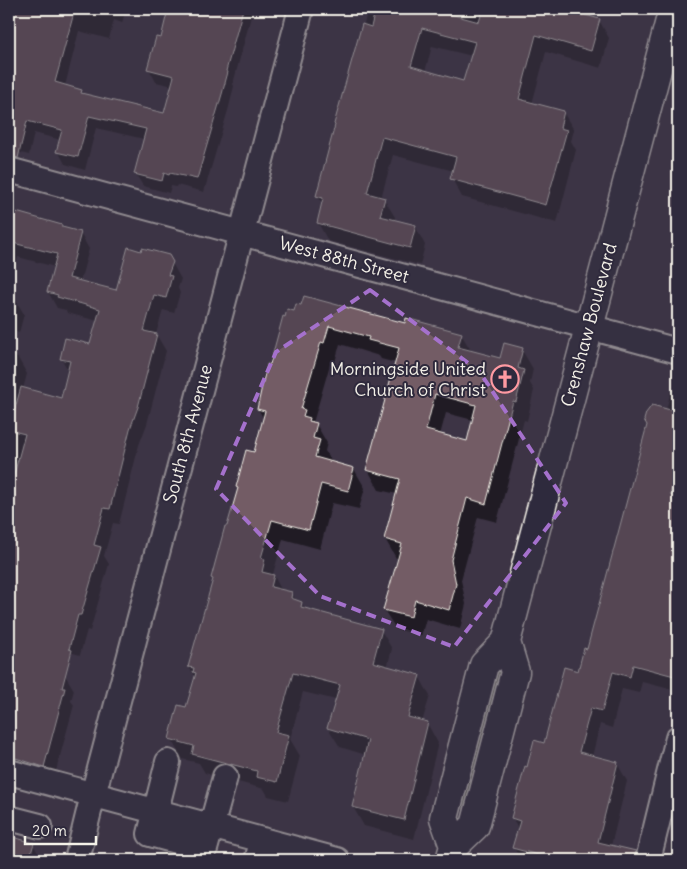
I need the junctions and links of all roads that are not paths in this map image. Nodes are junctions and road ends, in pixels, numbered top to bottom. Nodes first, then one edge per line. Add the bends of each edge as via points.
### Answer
1 (301, 9) edge
2 (673, 9) edge
3 (9, 170) edge
4 (241, 233) junction
5 (588, 326) junction
6 (678, 351) edge
7 (678, 738) edge
8 (168, 762) dead end
9 (9, 772) edge
10 (225, 777) dead end
11 (93, 795) junction
12 (155, 812) junction
13 (9, 818) edge
14 (40, 826) dead end
15 (212, 827) junction
16 (260, 850) edge
17 (452, 853) edge
18 (326, 859) edge
19 (77, 860) edge
20 (648, 860) edge

1 - 4 street, South 8th Avenue
2 - 5 main road, Crenshaw Boulevard
3 - 4 street, West 88th Street
4 - 5 street, West 88th Street
4 - 11 street, South 8th Avenue
5 - 6 street, West 88th Street
5 - 17 main road, Crenshaw Boulevard via 506,642 484,665 444,818
7 - 20 street
8 - 12 street
9 - 11 street
10 - 15 street
11 - 12 street
11 - 19 street, South 8th Avenue
12 - 15 street
13 - 14 street
15 - 16 street
16 - 18 street

